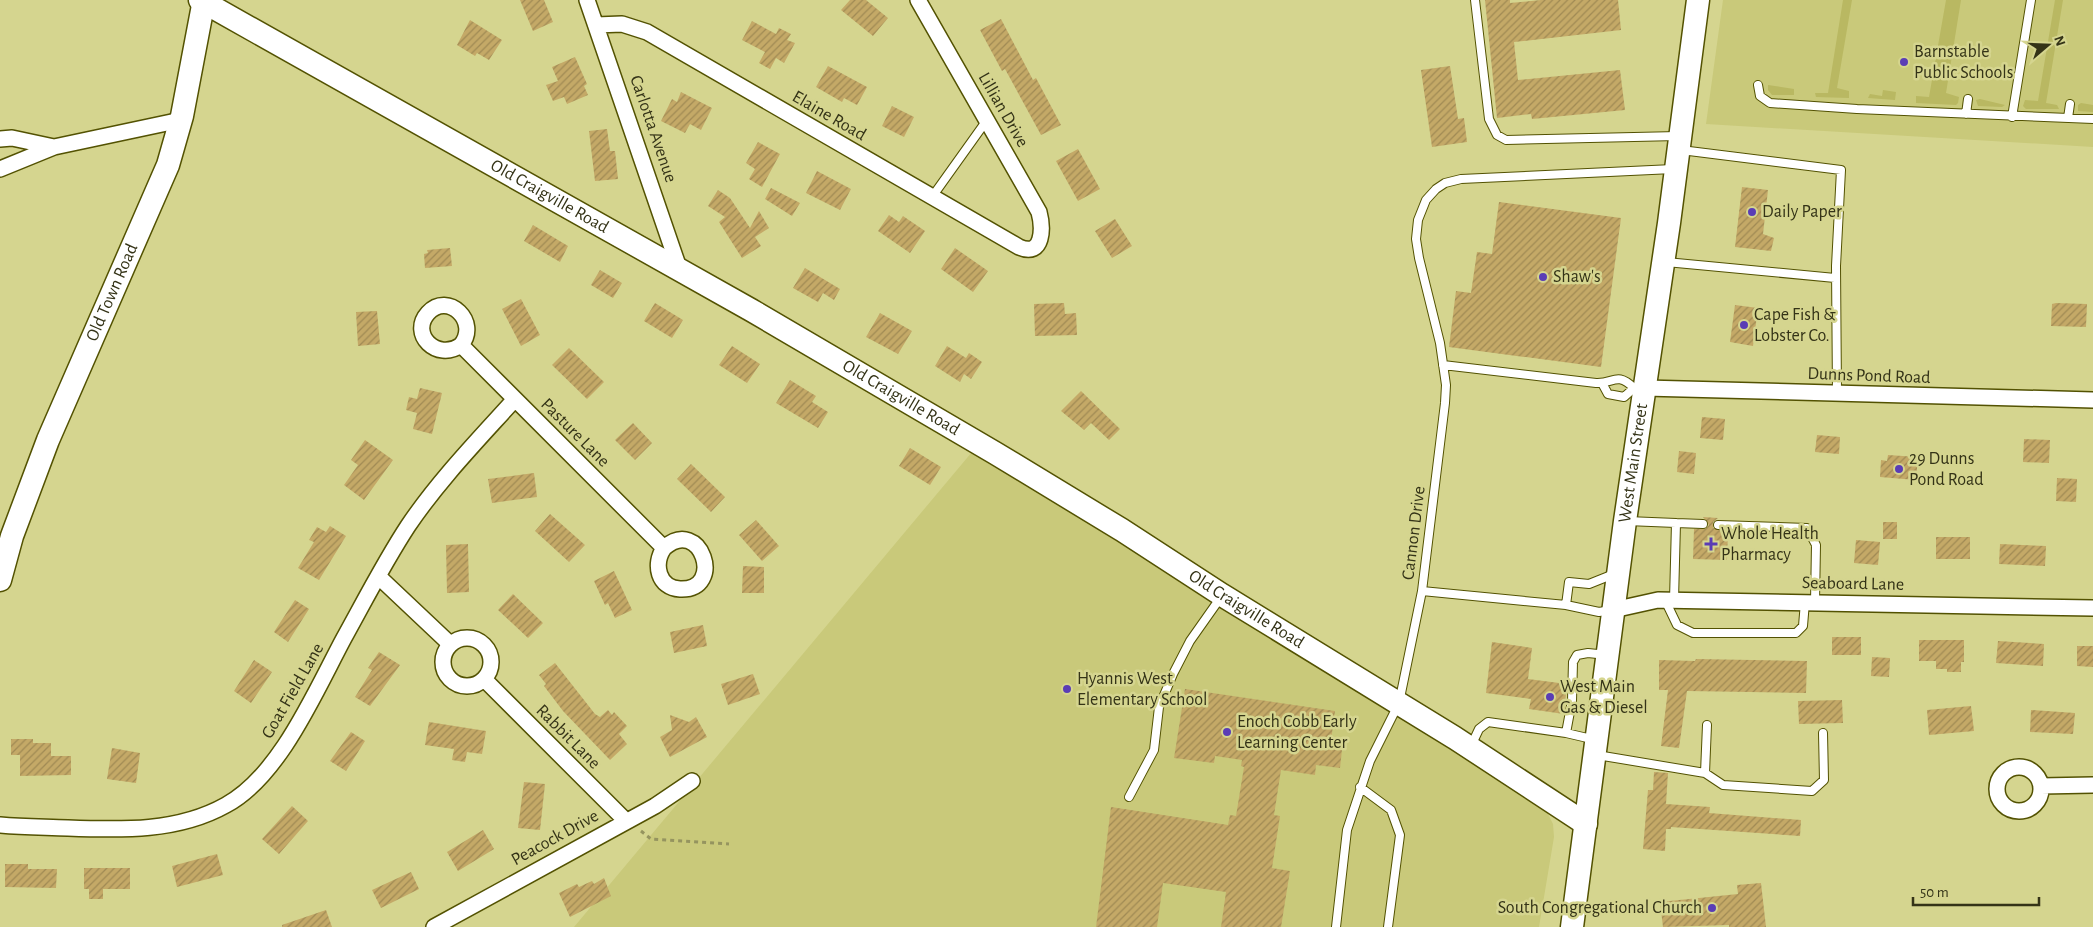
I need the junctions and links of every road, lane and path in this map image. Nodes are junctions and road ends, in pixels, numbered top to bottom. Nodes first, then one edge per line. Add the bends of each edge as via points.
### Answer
1 (587, 0) edge
2 (918, 0) edge
3 (1475, 0) edge
4 (1698, 0) edge
5 (2031, 0) edge
6 (202, 1) edge
7 (596, 25) junction
8 (1758, 85) dead end
9 (1968, 99) dead end
10 (2070, 104) dead end
11 (1966, 114) junction
12 (2012, 117) junction
13 (2068, 118) junction
14 (2093, 119) edge
15 (181, 120) junction
16 (987, 120) junction
17 (0, 139) edge
18 (54, 147) junction
19 (1677, 151) junction
20 (0, 169) edge
21 (932, 197) junction
22 (1039, 244) joint
23 (1662, 262) junction
24 (680, 271) junction
25 (1835, 278) junction
26 (461, 345) dead end
27 (1443, 365) junction
28 (1602, 383) junction
29 (1640, 388) junction
30 (1837, 394) junction
31 (515, 399) junction
32 (2093, 400) edge
33 (1624, 521) junction
34 (1676, 524) junction
35 (1704, 524) dead end
36 (1718, 525) dead end
37 (664, 548) dead end
38 (1618, 573) junction
39 (379, 577) junction
40 (0, 580) edge
41 (1422, 591) junction
42 (1222, 595) junction
43 (1670, 600) junction
44 (1810, 602) junction
45 (1566, 605) junction
46 (2093, 608) edge
47 (1613, 610) junction
48 (450, 644) junction
49 (1607, 655) junction
50 (484, 679) junction
51 (1399, 703) junction
52 (1707, 725) dead end
53 (1566, 733) junction
54 (1824, 733) dead end
55 (1470, 747) junction
56 (1595, 747) junction
57 (1704, 773) junction
58 (692, 781) dead end
59 (2093, 785) edge
60 (2041, 786) dead end
61 (1360, 787) junction
62 (1129, 797) dead end
63 (626, 820) junction
64 (1586, 824) junction
65 (0, 825) edge
66 (729, 844) dead end
67 (434, 927) edge
68 (1336, 927) edge
69 (1388, 927) edge
70 (1572, 927) edge

1 - 7 street, Carlotta Avenue
2 - 16 street, Lillian Drive
3 - 19 lane via 1489,119 1497,135 1506,140
4 - 19 street, West Main Street
5 - 12 lane
6 - 15 street, Old Town Road
6 - 24 street, Old Craigville Road
7 - 21 street, Elaine Road via 622,24 647,32
7 - 24 street, Carlotta Avenue
8 - 11 lane via 1760,96 1770,103
9 - 11 lane
10 - 13 lane
11 - 12 lane
12 - 13 lane
13 - 14 lane
15 - 18 street
15 - 40 street, Old Town Road via 152,205 48,440 12,536
16 - 21 lane
16 - 22 street, Lillian Drive via 1039,212 1042,234
17 - 18 street via 12,138
18 - 20 street
19 - 23 street, West Main Street
19 - 25 lane via 1841,170
19 - 27 lane, Cannon Drive via 1461,179 1436,189 1418,220 1416,239
21 - 22 street, Elaine Road via 1019,247 1031,249
23 - 25 lane
23 - 29 street, West Main Street
24 - 42 street, Old Craigville Road via 995,453
25 - 30 lane
26 - 31 street, Pasture Lane
27 - 28 lane
27 - 41 lane, Cannon Drive via 1445,402
28 - 29 lane via 1613,378 1625,379
28 - 29 lane via 1608,394 1624,396
29 - 30 street, Dunns Pond Road
29 - 33 street, West Main Street
30 - 32 street, Dunns Pond Road
31 - 37 street, Pasture Lane
31 - 39 street, Goat Field Lane via 425,502
33 - 34 lane
33 - 38 street, West Main Street
34 - 35 lane
34 - 43 lane
36 - 44 lane via 1807,528 1816,545
38 - 45 lane via 1589,584 1569,582
38 - 47 street, West Main Street
39 - 48 street
39 - 65 street, Goat Field Lane via 323,680 273,762 244,793 227,805 184,822 123,830
41 - 45 lane
41 - 51 lane, Cannon Drive
42 - 51 street, Old Craigville Road
42 - 62 lane via 1172,674 1159,707 1154,750
43 - 44 street, Seaboard Lane
43 - 44 lane via 1677,625 1693,633 1796,633 1803,626
43 - 47 street, Seaboard Lane
44 - 46 street, Seaboard Lane
45 - 47 lane via 1599,612
47 - 49 street, West Main Street
48 - 50 street via 443,662 448,677 466,686 476,685
48 - 50 street via 470,637 485,645 491,654 492,665
49 - 53 lane via 1588,653 1577,656 1573,662 1572,701
49 - 56 street, West Main Street
50 - 63 street, Rabbit Lane
51 - 55 street, Old Craigville Road
51 - 61 lane, Cannon Drive
52 - 57 lane
53 - 55 lane via 1488,722 1479,729
53 - 56 lane
54 - 57 lane via 1824,780 1812,791 1724,785
55 - 64 street, Old Craigville Road
56 - 57 lane
56 - 64 street, West Main Street
58 - 63 street, Peacock Drive
59 - 60 street
61 - 68 lane, Cannon Drive via 1348,830
61 - 69 lane via 1391,810 1400,835
63 - 66 path via 651,839
63 - 67 street, Peacock Drive
64 - 70 street, West Main Street

